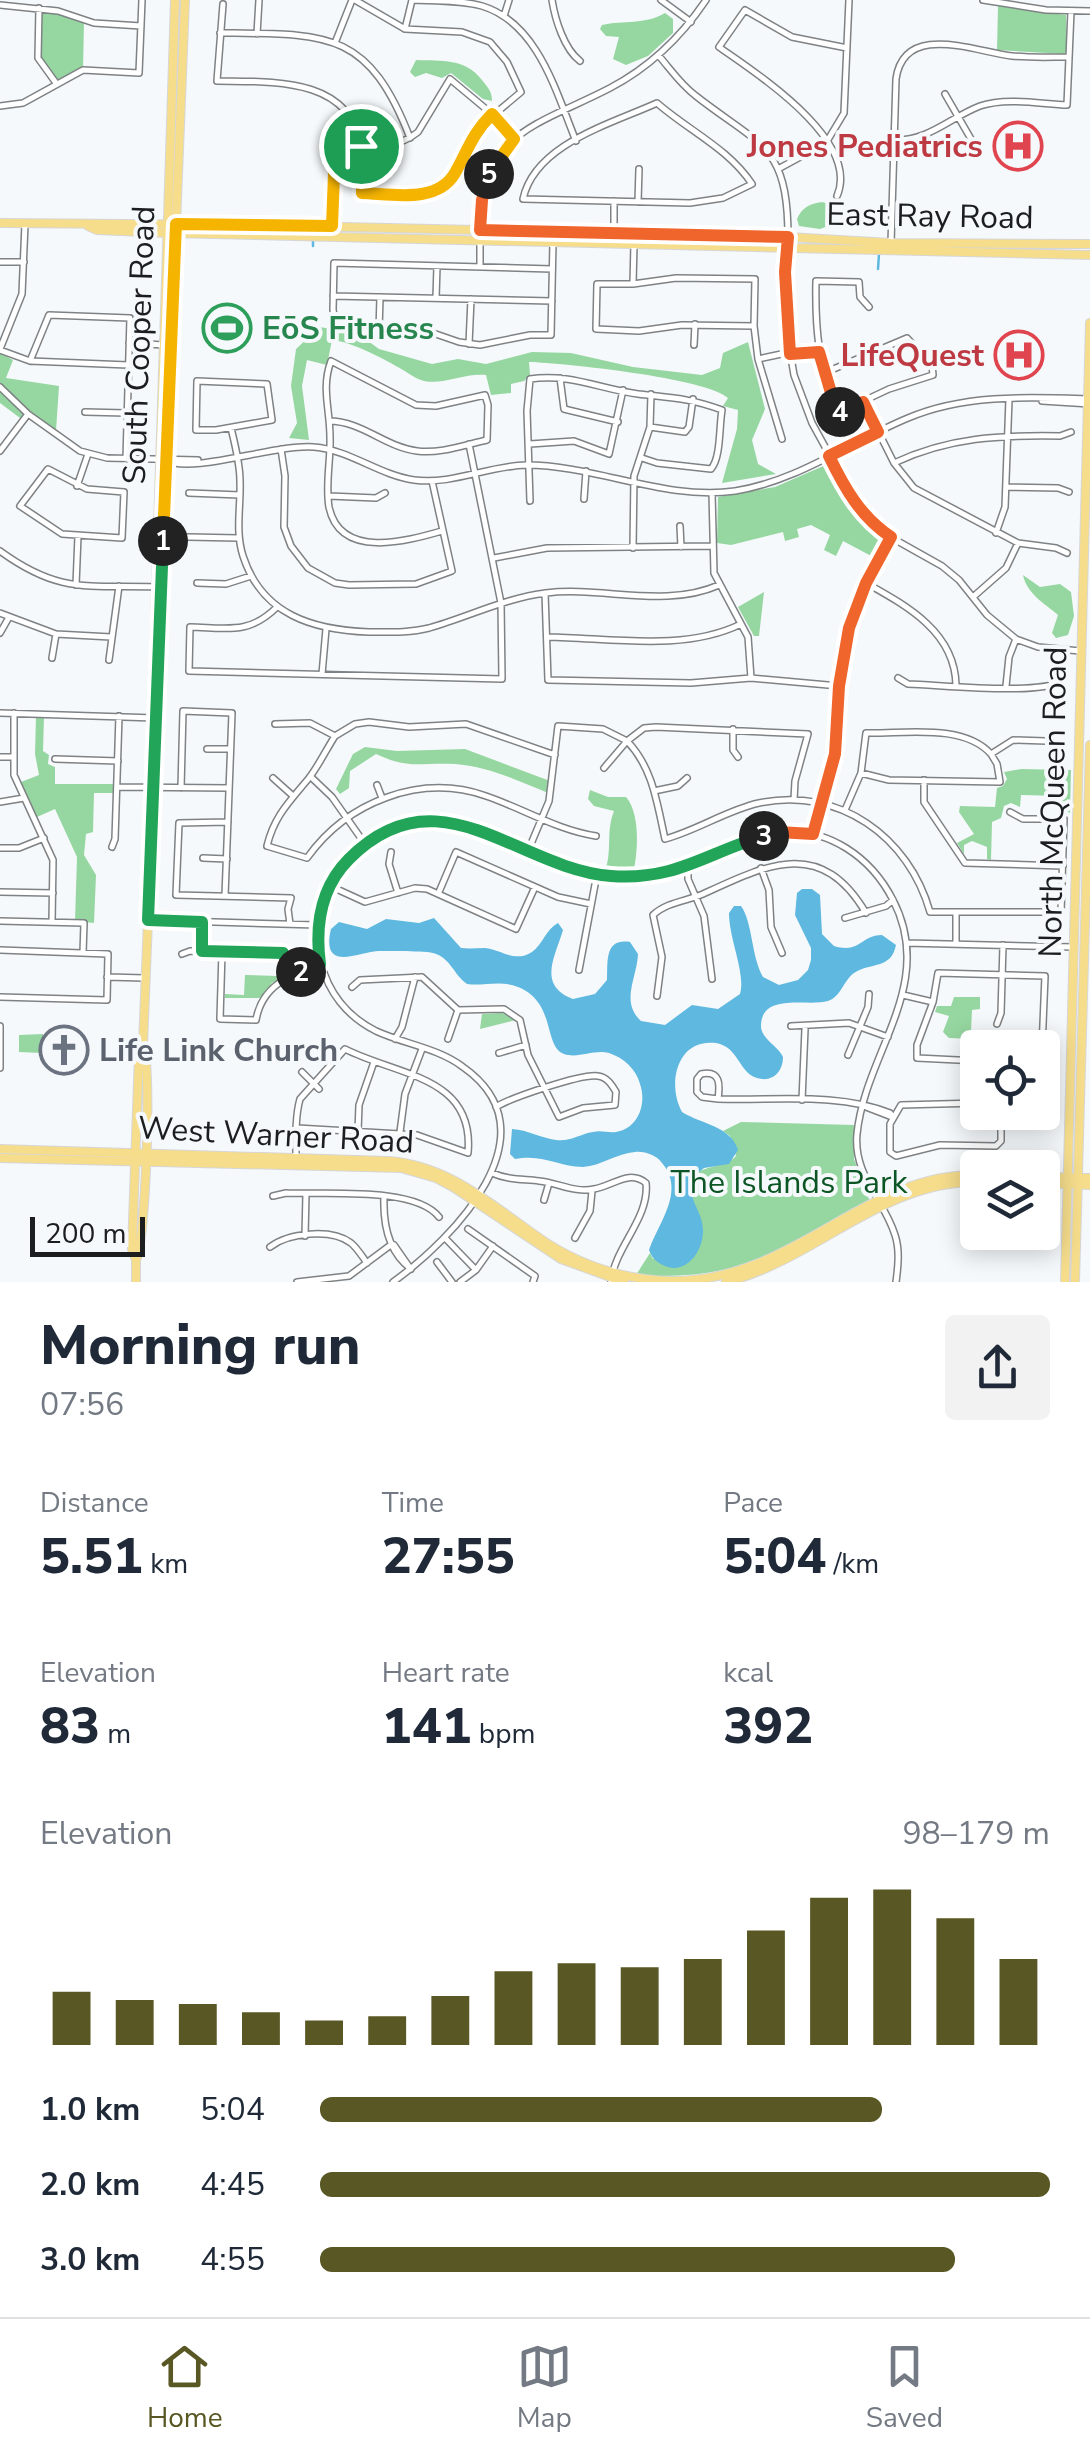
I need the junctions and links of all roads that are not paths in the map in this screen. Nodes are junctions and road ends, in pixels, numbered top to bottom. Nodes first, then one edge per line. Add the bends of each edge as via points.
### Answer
1 (142, 0) edge
2 (175, 0) edge
3 (184, 0) edge
4 (258, 0) edge
5 (354, 0) edge
6 (412, 0) edge
7 (508, 0) edge
8 (552, 0) edge
9 (706, 0) edge
10 (849, 0) edge
11 (983, 0) edge
12 (664, 1) edge
13 (1026, 3) edge
14 (223, 4) dead end
15 (0, 5) edge
16 (39, 8) junction
17 (1071, 10) junction
18 (1090, 11) edge
19 (504, 16) junction
20 (691, 22) junction
21 (141, 26) junction
22 (405, 29) junction
23 (219, 33) junction
24 (258, 34) junction
25 (335, 43) junction
26 (847, 48) junction
27 (659, 56) junction
28 (1069, 58) junction
29 (580, 60) dead end
30 (56, 83) junction
31 (945, 94) dead end
32 (0, 106) edge
33 (563, 109) junction
34 (176, 112) junction
35 (492, 114) junction
36 (958, 117) junction
37 (410, 138) junction
38 (514, 139) junction
39 (971, 139) dead end
40 (576, 140) junction
41 (894, 140) junction
42 (826, 143) junction
43 (361, 146) junction
44 (778, 169) junction
45 (638, 170) dead end
46 (837, 196) dead end
47 (614, 201) junction
48 (638, 202) junction
49 (0, 223) edge
50 (25, 224) junction
51 (287, 226) junction
52 (332, 226) junction
53 (172, 229) junction
54 (480, 230) junction
55 (614, 233) junction
56 (286, 236) junction
57 (480, 240) junction
58 (553, 242) junction
59 (788, 242) junction
60 (634, 244) junction
61 (1027, 244) junction
62 (1090, 244) edge
63 (891, 248) junction
64 (981, 255) junction
65 (1090, 256) edge
66 (0, 262) edge
67 (24, 262) junction
68 (437, 266) junction
69 (479, 267) junction
70 (552, 269) junction
71 (633, 284) junction
72 (333, 296) junction
73 (380, 297) junction
74 (436, 298) junction
75 (470, 299) junction
76 (552, 301) junction
77 (870, 307) dead end
78 (336, 320) dead end
79 (1090, 323) edge
80 (695, 324) junction
81 (754, 326) junction
82 (1090, 337) edge
83 (129, 344) junction
84 (469, 344) junction
85 (168, 345) junction
86 (694, 345) dead end
87 (0, 349) edge
88 (819, 349) junction
89 (790, 354) junction
90 (758, 359) junction
91 (30, 361) junction
92 (128, 365) junction
93 (824, 373) junction
94 (560, 377) junction
95 (0, 387) edge
96 (623, 390) junction
97 (651, 394) junction
98 (1009, 399) junction
99 (693, 400) junction
100 (863, 402) junction
101 (1089, 402) edge
102 (84, 412) dead end
103 (126, 413) junction
104 (28, 414) junction
105 (329, 420) junction
106 (618, 422) junction
107 (650, 427) junction
108 (232, 428) junction
109 (0, 432) edge
110 (878, 432) junction
111 (1071, 432) dead end
112 (1007, 435) junction
113 (9, 438) junction
114 (782, 439) dead end
115 (469, 444) junction
116 (530, 444) junction
117 (280, 449) junction
118 (330, 450) junction
119 (0, 451) edge
120 (88, 454) junction
121 (829, 456) junction
122 (237, 458) junction
123 (126, 460) junction
124 (163, 460) junction
125 (641, 462) junction
126 (894, 463) junction
127 (530, 465) junction
128 (586, 471) junction
129 (476, 472) junction
130 (432, 481) junction
131 (635, 481) junction
132 (76, 486) junction
133 (1006, 486) junction
134 (1088, 490) edge
135 (1068, 492) dead end
136 (189, 493) dead end
137 (712, 493) junction
138 (385, 494) dead end
139 (240, 495) junction
140 (329, 496) junction
141 (584, 498) dead end
142 (530, 501) dead end
143 (680, 526) dead end
144 (442, 531) junction
145 (996, 533) junction
146 (78, 536) junction
147 (188, 537) dead end
148 (891, 537) junction
149 (238, 538) junction
150 (1018, 543) junction
151 (712, 546) junction
152 (681, 547) junction
153 (632, 548) junction
154 (0, 551) edge
155 (1068, 552) dead end
156 (494, 558) junction
157 (251, 576) junction
158 (197, 582) dead end
159 (866, 583) junction
160 (718, 585) junction
161 (76, 586) junction
162 (119, 586) junction
163 (159, 587) junction
164 (546, 593) junction
165 (973, 597) junction
166 (502, 603) junction
167 (278, 607) junction
168 (0, 613) edge
169 (8, 618) junction
170 (741, 624) junction
171 (326, 629) junction
172 (0, 633) edge
173 (56, 634) junction
174 (548, 636) junction
175 (111, 637) junction
176 (1016, 639) junction
177 (1081, 651) junction
178 (52, 658) dead end
179 (109, 660) dead end
180 (322, 674) junction
181 (750, 678) junction
182 (898, 678) dead end
183 (1060, 682) dead end
184 (956, 685) junction
185 (839, 686) junction
186 (1006, 686) junction
187 (0, 713) edge
188 (14, 714) junction
189 (1085, 715) edge
190 (119, 716) junction
191 (155, 718) junction
192 (275, 724) dead end
193 (732, 729) junction
194 (335, 736) junction
195 (627, 740) junction
196 (1046, 740) dead end
197 (1090, 745) edge
198 (207, 748) dead end
199 (230, 749) junction
200 (992, 754) junction
201 (555, 755) junction
202 (0, 757) edge
203 (13, 757) junction
204 (738, 757) dead end
205 (55, 759) dead end
206 (118, 761) junction
207 (604, 768) dead end
208 (861, 773) junction
209 (310, 776) junction
210 (273, 778) dead end
211 (688, 778) dead end
212 (924, 780) junction
213 (378, 784) dead end
214 (118, 787) junction
215 (153, 788) junction
216 (180, 788) junction
217 (229, 788) junction
218 (654, 791) junction
219 (292, 795) junction
220 (24, 798) junction
221 (382, 798) junction
222 (794, 800) junction
223 (0, 802) edge
224 (820, 802) junction
225 (1089, 806) edge
226 (845, 810) junction
227 (1010, 812) dead end
228 (347, 818) junction
229 (542, 819) junction
230 (228, 822) junction
231 (813, 834) junction
232 (596, 836) dead end
233 (44, 838) junction
234 (365, 844) junction
235 (112, 847) dead end
236 (0, 848) edge
237 (528, 851) junction
238 (391, 852) dead end
239 (203, 858) dead end
240 (227, 859) junction
241 (1063, 866) junction
242 (688, 867) junction
243 (761, 868) junction
244 (597, 874) junction
245 (330, 886) junction
246 (535, 887) junction
247 (0, 892) edge
248 (439, 892) junction
249 (398, 893) junction
250 (52, 894) junction
251 (225, 896) junction
252 (698, 896) junction
253 (893, 900) junction
254 (592, 904) junction
255 (866, 913) junction
256 (956, 913) junction
257 (845, 918) dead end
258 (0, 920) edge
259 (148, 920) junction
260 (52, 922) junction
261 (202, 922) junction
262 (290, 924) junction
263 (317, 925) junction
264 (906, 943) junction
265 (956, 944) junction
266 (1003, 945) junction
267 (1074, 947) junction
268 (1087, 948) edge
269 (0, 950) edge
270 (202, 951) junction
271 (222, 952) junction
272 (83, 953) junction
273 (782, 953) dead end
274 (182, 954) dead end
275 (320, 964) junction
276 (578, 970) dead end
277 (1002, 974) junction
278 (291, 975) junction
279 (415, 976) junction
280 (108, 977) junction
281 (146, 978) junction
282 (712, 979) dead end
283 (352, 987) dead end
284 (869, 994) dead end
285 (903, 994) junction
286 (657, 996) dead end
287 (0, 997) edge
288 (933, 1002) junction
289 (458, 1010) junction
290 (997, 1024) dead end
291 (1, 1026) edge
292 (790, 1026) dead end
293 (860, 1027) junction
294 (805, 1028) junction
295 (1043, 1030) edge
296 (888, 1037) junction
297 (395, 1038) junction
298 (448, 1039) dead end
299 (526, 1045) junction
300 (422, 1048) junction
301 (499, 1053) dead end
302 (848, 1055) dead end
303 (960, 1060) edge
304 (374, 1062) junction
305 (1076, 1063) junction
306 (0, 1068) edge
307 (302, 1072) dead end
308 (412, 1076) junction
309 (312, 1083) junction
310 (546, 1088) junction
311 (319, 1089) dead end
312 (718, 1099) junction
313 (802, 1100) junction
314 (960, 1104) edge
315 (864, 1106) junction
316 (495, 1108) junction
317 (892, 1117) junction
318 (296, 1128) junction
319 (358, 1130) junction
320 (999, 1130) edge
321 (400, 1132) junction
322 (7, 1152) edge
323 (140, 1157) junction
324 (0, 1158) edge
325 (296, 1158) junction
326 (250, 1160) junction
327 (492, 1173) junction
328 (960, 1178) edge
329 (1060, 1181) edge
330 (1073, 1181) junction
331 (1090, 1181) edge
332 (548, 1182) junction
333 (592, 1190) junction
334 (306, 1194) junction
335 (273, 1196) dead end
336 (384, 1197) junction
337 (477, 1198) junction
338 (544, 1200) dead end
339 (880, 1204) junction
340 (439, 1217) dead end
341 (468, 1228) dead end
342 (305, 1236) junction
343 (575, 1238) dead end
344 (446, 1239) junction
345 (392, 1244) junction
346 (1071, 1245) junction
347 (494, 1246) junction
348 (270, 1247) dead end
349 (437, 1262) dead end
350 (367, 1263) junction
351 (411, 1269) junction
352 (476, 1270) junction
353 (534, 1279) edge
354 (609, 1279) edge
355 (320, 1280) edge
356 (136, 1282) edge
357 (296, 1282) edge
358 (394, 1282) edge
359 (452, 1282) edge
360 (460, 1282) edge
361 (624, 1282) edge
362 (726, 1282) edge
363 (896, 1282) edge
364 (1065, 1282) edge
365 (1075, 1282) edge

1 - 21 street
2 - 34 main road, South Cooper Road
3 - 34 main road, South Cooper Road
4 - 24 street
5 - 22 street
5 - 25 street
6 - 19 street via 463,2
6 - 22 street
7 - 19 street
8 - 29 street
9 - 20 street
10 - 26 street
11 - 13 street
12 - 20 street
13 - 17 street
14 - 23 street
15 - 16 street
16 - 21 street
16 - 30 street via 38,58
17 - 18 street
17 - 28 street
19 - 33 street via 535,47
20 - 27 street
21 - 30 street via 140,73 84,70
22 - 35 street via 462,32 501,52 521,92
23 - 24 street
23 - 43 street via 217,80 307,86 348,116
24 - 25 street
25 - 37 street via 380,75
26 - 42 street via 844,113
26 - 42 street via 792,37 746,10 719,47 786,94
27 - 33 street
27 - 44 street via 696,96 758,138
28 - 36 street via 1067,105 990,104
28 - 41 street via 927,44 907,54 898,70
30 - 32 street via 23,104
31 - 36 street
33 - 38 street
33 - 40 street
34 - 53 main road, South Cooper Road
35 - 37 street via 450,79
35 - 38 street
35 - 43 street via 444,188 416,195 362,193
36 - 39 street
36 - 41 street via 919,138
37 - 43 street
38 - 54 street via 486,181
40 - 47 street via 541,161 523,199
40 - 48 street via 657,103 731,156 752,184 708,202
41 - 63 street
42 - 44 street
42 - 46 street via 841,171
43 - 52 street via 335,148
44 - 59 street
45 - 48 street
47 - 48 street
47 - 55 street
49 - 50 main road
50 - 53 main road
50 - 67 street
51 - 52 main road, East Ray Road
51 - 53 main road, East Ray Road
51 - 56 main road
52 - 54 main road, East Ray Road
53 - 56 main road, East Ray Road
53 - 85 main road, South Cooper Road
54 - 55 main road, East Ray Road
54 - 57 street
55 - 59 main road, East Ray Road
56 - 57 main road, East Ray Road
57 - 58 main road, East Ray Road
57 - 69 street
58 - 60 main road, East Ray Road
58 - 70 street
59 - 60 main road, East Ray Road
59 - 63 main road, East Ray Road
59 - 89 street
60 - 71 street
61 - 62 main road, East Ray Road
61 - 63 main road, East Ray Road
61 - 64 main road
63 - 64 main road, East Ray Road
64 - 65 main road, East Ray Road
66 - 67 street
67 - 87 street via 22,294
68 - 69 street
68 - 72 street via 334,262
68 - 74 street
69 - 70 street
70 - 76 street
71 - 80 street via 597,284 596,329
71 - 81 street via 755,279
72 - 73 street
72 - 78 street
73 - 74 street
73 - 84 street via 380,331 430,332
74 - 75 street
75 - 76 street
75 - 84 street
76 - 84 street via 551,335
77 - 88 street via 860,297 859,282 816,281
79 - 82 main road, North McQueen Road
80 - 81 street
80 - 86 street
81 - 90 street
82 - 101 main road, North McQueen Road
83 - 85 street
83 - 91 street via 130,318 49,315
83 - 92 street
85 - 124 main road, South Cooper Road
87 - 91 street
88 - 89 street
88 - 93 street
89 - 90 street
89 - 121 street via 801,397
90 - 114 street
91 - 92 street
92 - 103 street
93 - 100 street via 840,412
93 - 100 street via 907,338 932,365 932,375
94 - 96 street
94 - 106 street via 564,409
94 - 116 street via 530,379
95 - 104 street
96 - 97 street
96 - 106 street
97 - 99 street
97 - 107 street
98 - 101 street
98 - 110 street via 934,408
98 - 112 street
99 - 107 street via 685,432
99 - 125 street via 722,410 711,469
100 - 110 street
101 - 134 main road, North McQueen Road
102 - 103 street
103 - 123 street
104 - 113 street
104 - 120 street
105 - 115 street via 351,422 414,451
105 - 115 street via 324,384 331,361 416,405 485,395 486,440
105 - 118 street
106 - 116 street via 609,454 574,441
107 - 125 street
108 - 108 street via 196,430 198,381 267,384 272,420
108 - 122 street
109 - 113 street
110 - 121 street
110 - 126 street
111 - 112 street
112 - 126 street via 933,446
112 - 133 street
113 - 119 street
115 - 129 street
116 - 127 street
117 - 118 street
117 - 122 street
117 - 144 street via 291,546 308,568 335,583 416,584 452,571
118 - 130 street via 385,473
118 - 140 street
120 - 123 street
120 - 132 street
121 - 137 street via 777,480
121 - 148 street via 858,507
122 - 124 street
122 - 139 street
123 - 124 street
124 - 163 main road, South Cooper Road
125 - 131 street
126 - 145 street via 914,488
127 - 128 street
127 - 129 street
127 - 142 street
128 - 131 street
128 - 141 street
129 - 130 street
129 - 156 street
130 - 144 street
131 - 137 street
131 - 153 street
132 - 146 street via 124,492 122,538
132 - 146 street via 48,469 20,506 62,534
133 - 135 street
133 - 145 street
134 - 177 main road, North McQueen Road
136 - 139 street
137 - 151 street
138 - 140 street
139 - 149 street
140 - 144 street via 334,520 358,540 404,542
143 - 152 street
145 - 150 street
146 - 161 street
147 - 149 street
148 - 159 street
148 - 165 street via 942,566
149 - 157 street
150 - 155 street
150 - 165 street via 1006,568
151 - 152 street
151 - 160 street
152 - 153 street
153 - 156 street via 547,548
154 - 161 street via 39,577
156 - 166 street
157 - 158 street via 226,584
157 - 167 street
159 - 184 street via 923,618 953,660
159 - 185 street via 849,628
160 - 164 street via 674,596
160 - 170 street
161 - 162 street
162 - 163 street
162 - 175 street
163 - 191 main road, South Cooper Road
164 - 166 street
164 - 174 street
165 - 176 street
166 - 171 street via 412,632
166 - 180 street via 502,679
167 - 171 street
167 - 180 street via 252,626 190,627 189,671
168 - 169 street
169 - 172 street
169 - 173 street
170 - 174 street via 685,640
170 - 181 street
171 - 180 street
173 - 175 street
173 - 178 street
174 - 181 street via 548,680
175 - 179 street
176 - 177 street
176 - 186 street
177 - 189 main road, North McQueen Road
181 - 185 street
182 - 184 street
183 - 186 street
184 - 186 street
185 - 224 street via 835,754
187 - 188 street
188 - 190 street
188 - 203 street
189 - 267 main road, North McQueen Road
190 - 191 street
190 - 206 street
191 - 215 main road, South Cooper Road
192 - 194 street via 310,723
193 - 195 street via 644,728
193 - 204 street
193 - 222 street via 808,734
194 - 201 street via 368,722 409,728 466,724
194 - 209 street
195 - 201 street via 603,729 558,726
195 - 207 street
195 - 218 street
196 - 200 street via 1013,740
197 - 225 main road, North McQueen Road
198 - 199 street
199 - 216 street via 232,712 183,711
199 - 217 street
200 - 208 street via 956,735 866,734
200 - 212 street via 1000,782
201 - 229 street
202 - 203 street
203 - 220 street
205 - 206 street
206 - 214 street
208 - 212 street
208 - 226 street
209 - 219 street
209 - 228 street
210 - 219 street
211 - 218 street
212 - 241 street via 924,802 965,863
213 - 221 street
214 - 215 street
214 - 235 street
215 - 216 street
215 - 259 main road, South Cooper Road
216 - 217 street
217 - 230 street
218 - 222 street via 666,839 759,803
219 - 228 street via 267,846 308,858
220 - 223 street
220 - 233 street
221 - 228 street
221 - 229 street via 448,788
222 - 224 street
224 - 226 street
224 - 231 street
225 - 268 main road, North McQueen Road
226 - 256 street via 885,836 908,862 930,912
227 - 241 street via 1023,819 1064,819
228 - 234 street
229 - 232 street
229 - 237 street
230 - 240 street
230 - 251 street via 180,822 176,895
231 - 242 street via 761,836
231 - 253 street via 862,859
233 - 236 street
233 - 250 street via 53,860
234 - 237 street via 407,826 442,821 478,828
234 - 245 street
237 - 244 street
238 - 249 street
239 - 240 street
240 - 251 street
241 - 256 street via 1061,912
242 - 244 street via 655,875
242 - 252 street
243 - 252 street
243 - 255 street via 790,863 824,869 846,884
243 - 273 street
244 - 254 street
245 - 249 street via 365,902
245 - 263 street
246 - 248 street via 456,852
246 - 248 street via 516,929
246 - 254 street
247 - 250 street
248 - 249 street
250 - 260 street
251 - 262 street via 291,898
252 - 282 street
252 - 286 street via 653,915 662,957
253 - 255 street
253 - 264 street
254 - 276 street
255 - 257 street
256 - 265 street
258 - 260 street
259 - 261 street
259 - 281 main road, South Cooper Road
260 - 272 street via 84,923
261 - 262 street
261 - 270 street
262 - 263 street
263 - 275 street
264 - 265 street
264 - 285 street
265 - 266 street
266 - 267 street
266 - 277 street
267 - 268 street
267 - 305 main road, North McQueen Road
268 - 305 main road, North McQueen Road
269 - 272 street
270 - 271 street
270 - 274 street
271 - 278 street via 283,953
271 - 278 street via 220,1019 256,1020 262,999
272 - 280 street via 108,954
275 - 278 street
275 - 297 street via 348,1010
277 - 288 street via 938,973
277 - 290 street
277 - 295 street via 1045,976
279 - 283 street via 360,980
279 - 289 street
279 - 297 street
280 - 281 street
280 - 287 street via 107,1000
281 - 323 main road, South Cooper Road via 144,1045 138,1054
284 - 293 street
285 - 288 street
285 - 296 street
288 - 303 street via 917,1058
289 - 298 street
289 - 299 street via 512,1013
291 - 306 street
292 - 294 street
293 - 294 street
293 - 296 street
293 - 302 street
294 - 313 street
296 - 315 street
297 - 300 street
299 - 301 street
299 - 310 street
300 - 308 street
300 - 316 street via 463,1066
304 - 308 street
304 - 309 street via 346,1048
304 - 319 street
305 - 330 main road, North McQueen Road
307 - 309 street
308 - 321 street
308 - 321 street via 456,1101 468,1122 468,1153
309 - 311 street
309 - 318 street via 300,1099
310 - 310 street via 559,1117 615,1104 616,1092 598,1076
310 - 316 street
312 - 312 street via 718,1078 701,1074 697,1092
312 - 313 street
313 - 315 street
314 - 317 street via 898,1107
315 - 317 street
315 - 339 street via 857,1153
316 - 327 street via 499,1137
317 - 320 street via 892,1154 998,1144
318 - 319 street
318 - 325 street
319 - 321 street
322 - 323 main road, West Warner Road
322 - 324 main road, West Warner Road
323 - 326 main road, West Warner Road
323 - 356 main road, South Cooper Road via 132,1249
325 - 326 main road, West Warner Road
325 - 337 main road, West Warner Road via 416,1165 446,1175
326 - 337 main road, West Warner Road via 401,1168
327 - 332 street
327 - 337 street
328 - 339 main road, West Warner Road via 918,1182
329 - 330 main road
330 - 331 main road
330 - 346 main road, North McQueen Road
332 - 333 street
332 - 338 street
333 - 343 street via 590,1211
333 - 354 street via 630,1176 642,1179 647,1190
334 - 335 street
334 - 336 street
334 - 342 street
336 - 340 street via 419,1202
336 - 345 street
337 - 344 street
337 - 354 main road, West Warner Road via 561,1258
339 - 354 main road, West Warner Road via 735,1273 674,1281
339 - 362 main road, West Warner Road via 768,1269
339 - 363 street via 897,1244
341 - 347 street
342 - 348 street
342 - 350 street via 344,1239
344 - 351 street
344 - 352 street
345 - 350 street
345 - 351 street
346 - 364 main road, North McQueen Road
346 - 365 main road, North McQueen Road
347 - 352 street
347 - 353 street
349 - 359 street
350 - 355 street via 349,1276
351 - 358 street
352 - 360 street
354 - 361 main road, West Warner Road
355 - 357 street

